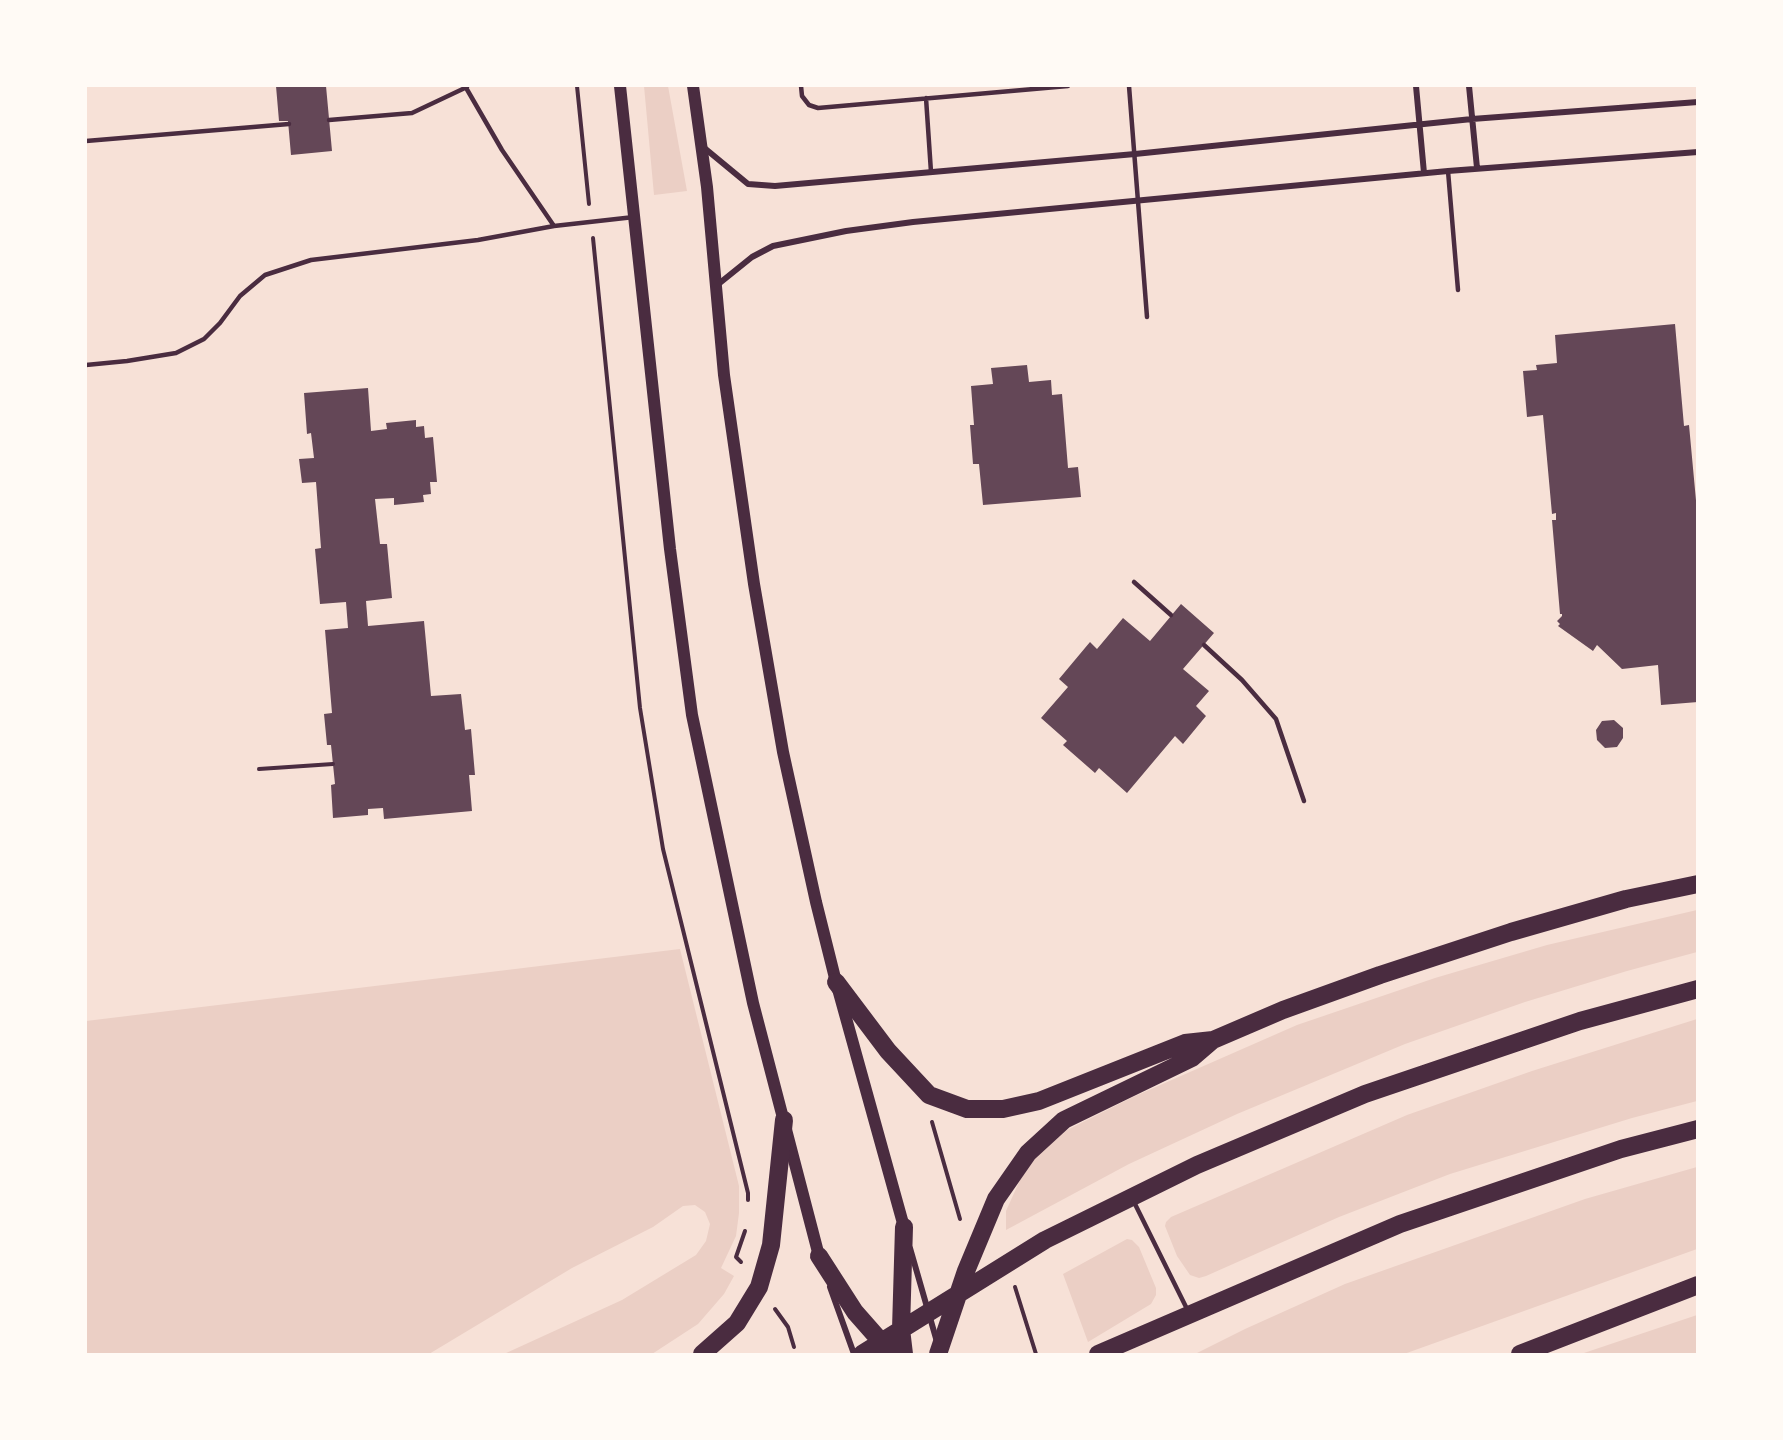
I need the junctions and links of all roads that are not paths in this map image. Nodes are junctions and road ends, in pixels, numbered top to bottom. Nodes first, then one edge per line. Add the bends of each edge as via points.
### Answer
1 (466, 86) edge
2 (620, 86) edge
3 (693, 86) edge
4 (801, 86) edge
5 (1068, 86) edge
6 (1129, 86) edge
7 (1416, 86) edge
8 (1469, 86) edge
9 (926, 98) junction
10 (1698, 102) edge
11 (1472, 119) junction
12 (329, 120) dead end
13 (289, 124) dead end
14 (1420, 124) junction
15 (86, 141) edge
16 (700, 145) junction
17 (1698, 152) edge
18 (1135, 154) junction
19 (1477, 168) junction
20 (1448, 171) junction
21 (931, 172) junction
22 (1424, 173) junction
23 (1139, 200) junction
24 (634, 217) junction
25 (554, 226) junction
26 (716, 286) junction
27 (1458, 290) dead end
28 (1147, 316) dead end
29 (86, 364) edge
30 (1134, 582) dead end
31 (1171, 615) dead end
32 (1204, 645) dead end
33 (1304, 801) dead end
34 (1698, 884) edge
35 (836, 982) junction
36 (1698, 989) edge
37 (1213, 1040) junction
38 (784, 1120) junction
39 (1698, 1129) edge
40 (1132, 1198) junction
41 (904, 1227) junction
42 (819, 1256) junction
43 (1698, 1285) edge
44 (1190, 1315) junction
45 (939, 1352) edge
46 (702, 1354) edge
47 (854, 1354) edge
48 (862, 1354) edge
49 (892, 1354) edge
50 (904, 1354) edge
51 (1098, 1354) edge
52 (1520, 1354) edge

1 - 12 lane via 412,113
1 - 25 lane via 502,150
2 - 24 main road
3 - 16 main road
4 - 9 lane via 802,96 818,108
5 - 9 lane
6 - 18 lane
7 - 14 street
8 - 11 street
9 - 21 lane
10 - 11 street
11 - 14 street
11 - 19 street
13 - 15 lane
14 - 18 street
14 - 22 street
16 - 21 street via 748,184 775,186
16 - 26 main road
17 - 19 street
18 - 21 street
18 - 23 lane
19 - 20 street
20 - 22 street
20 - 27 lane
22 - 23 street
23 - 26 street via 836,233 773,246 752,257
23 - 28 lane
24 - 25 lane
24 - 38 main road via 692,715 753,1003
25 - 29 lane via 478,240 311,260 265,275 240,296 204,339 176,353
26 - 35 main road via 724,375 754,584 811,880
30 - 31 lane
32 - 33 lane via 1276,719
34 - 37 highway via 1626,899 1511,932 1283,1010
35 - 37 highway via 888,1051 929,1095 967,1109 1003,1109 1039,1101 1185,1043
35 - 41 main road
36 - 40 highway via 1580,1021 1365,1094
37 - 45 highway via 1192,1058 1064,1120 1028,1153 996,1199
38 - 42 main road
38 - 46 highway via 771,1245 759,1287 737,1323
39 - 44 highway via 1621,1149 1400,1224
40 - 44 lane
40 - 48 highway via 1045,1240
41 - 45 street
41 - 50 highway
42 - 47 street
42 - 49 highway via 855,1312
43 - 52 highway
44 - 51 highway

